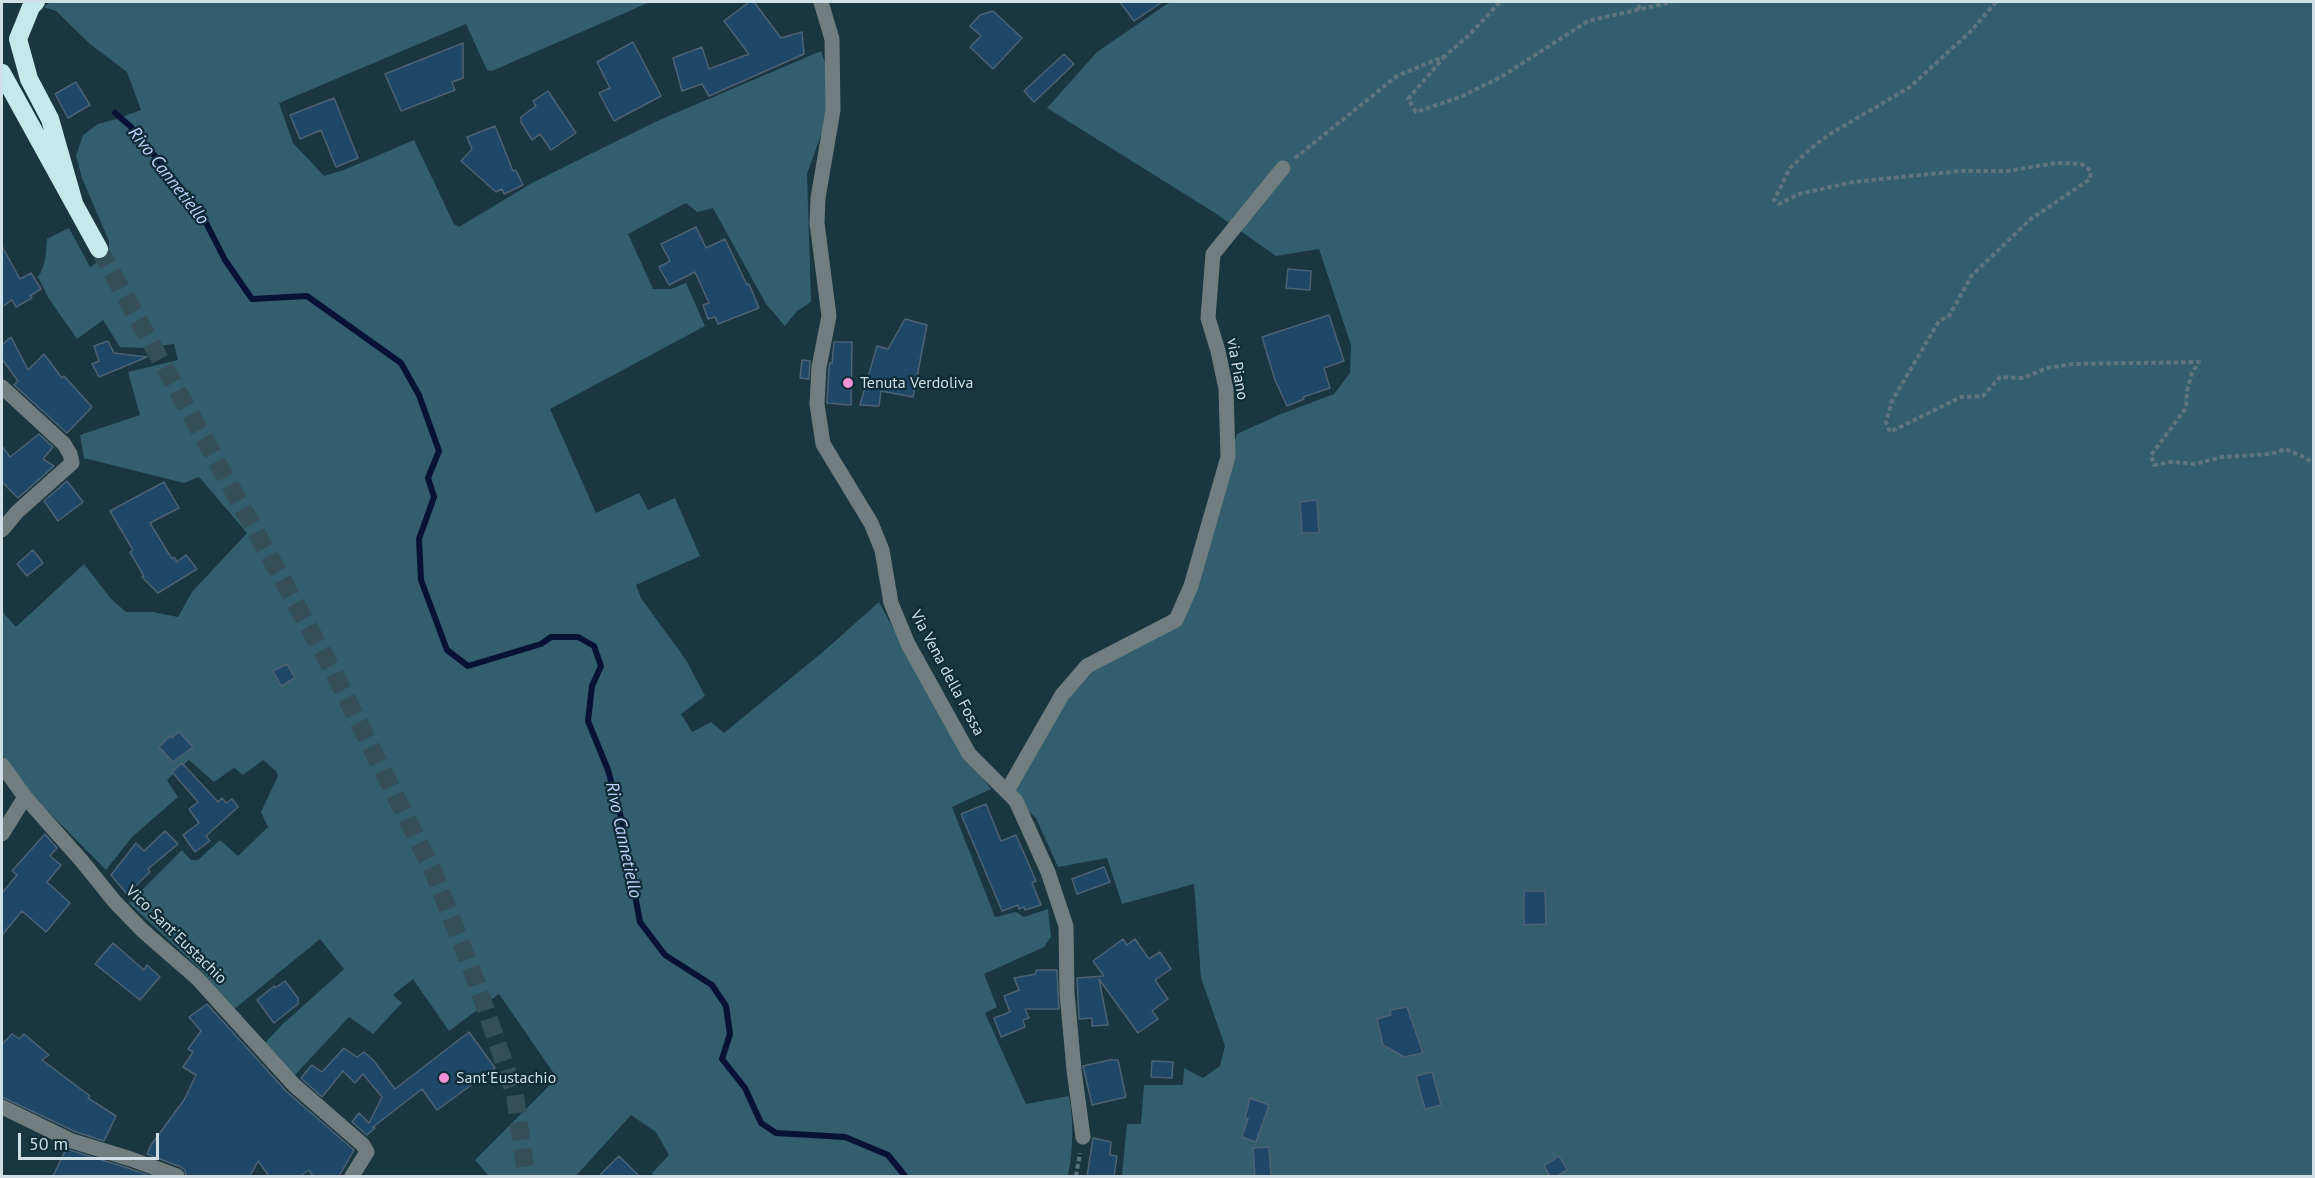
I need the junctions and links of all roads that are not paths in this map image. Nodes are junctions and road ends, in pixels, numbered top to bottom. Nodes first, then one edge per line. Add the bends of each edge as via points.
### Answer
1 (36, 2) edge
2 (821, 2) edge
3 (2, 73) edge
4 (1283, 168) road end
5 (74, 203) junction
6 (99, 249) tunnel mouth
7 (2, 387) edge
8 (2, 530) edge
9 (2, 765) edge
10 (1006, 791) junction
11 (25, 797) junction
12 (2, 834) edge
13 (2, 1107) edge
14 (1083, 1137) road end
15 (177, 1176) edge
16 (352, 1176) edge

1 - 5 highway via 18,39 29,79 50,118
2 - 10 street, Via Vena della Fossa via 832,39 834,110 817,223 829,316 819,367 817,404 823,444 871,523 882,550 891,603 908,644 969,754
3 - 5 highway
4 - 10 street, via Piano via 1213,254 1208,318 1226,389 1228,457 1191,586 1176,620 1087,666 1062,695
5 - 6 highway
7 - 8 street via 64,444 72,463
9 - 11 street, Vico Sant'Eustachio
10 - 14 street, Via Vena della Fossa via 1016,801 1036,842 1066,926 1067,993
11 - 12 street
11 - 16 street, Vico Sant'Eustachio via 142,930 198,978 294,1085 363,1145 367,1152
13 - 15 street via 72,1141

